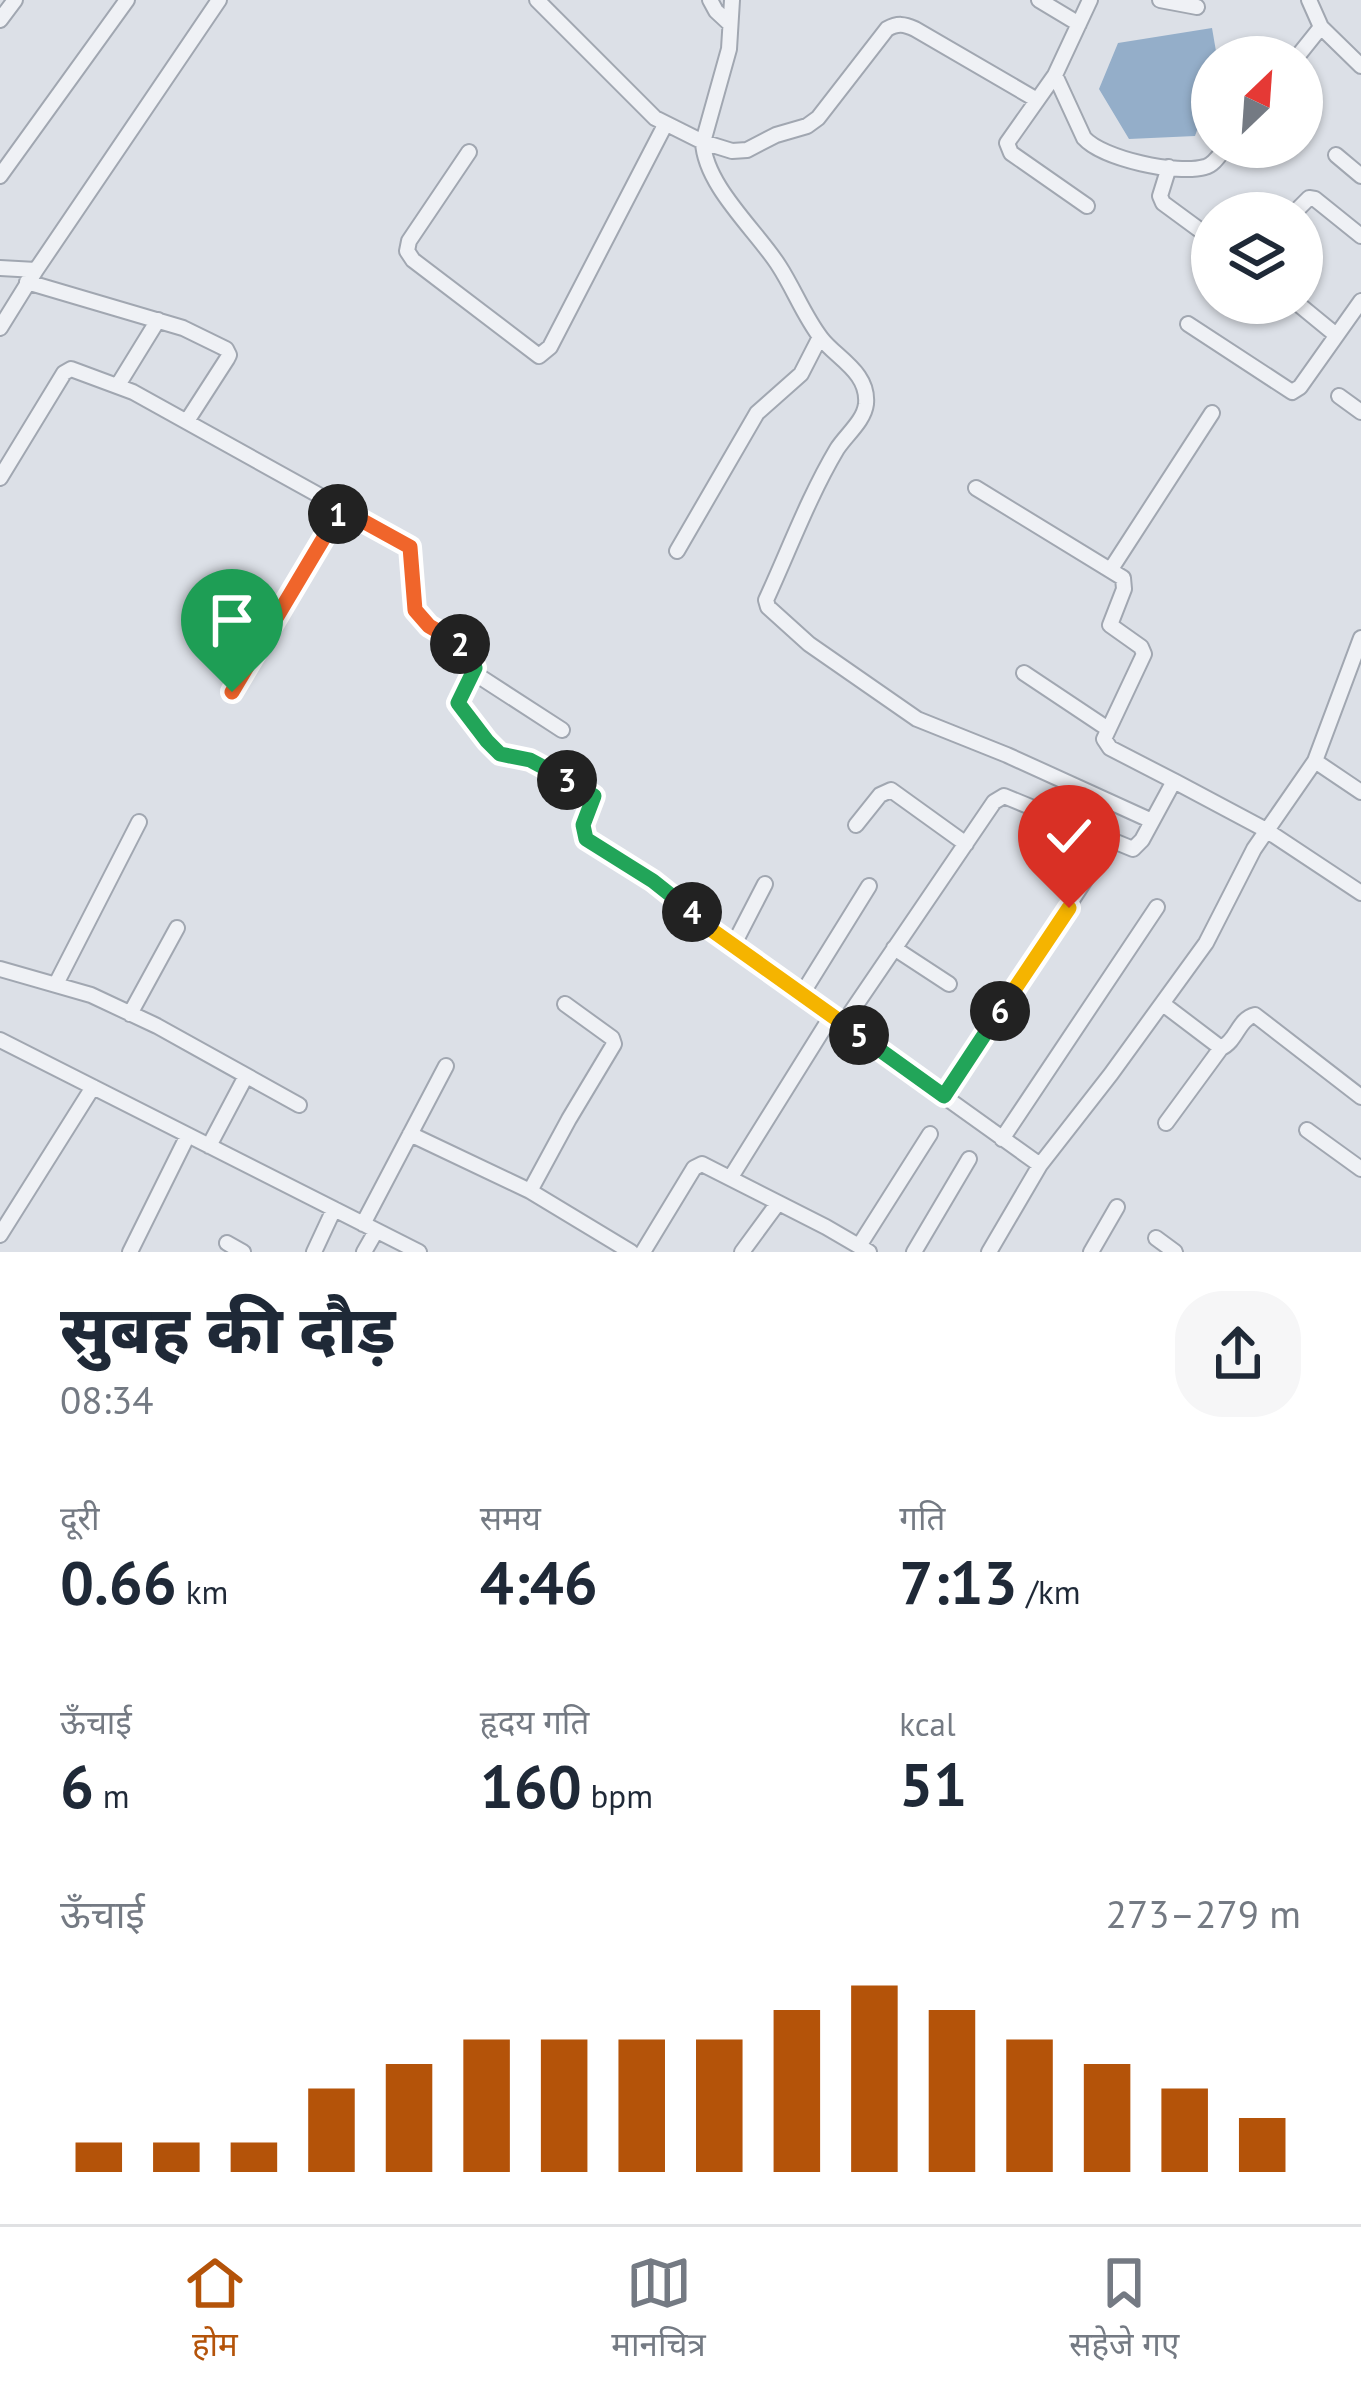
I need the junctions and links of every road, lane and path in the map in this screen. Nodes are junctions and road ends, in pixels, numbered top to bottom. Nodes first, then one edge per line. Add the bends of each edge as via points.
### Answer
1 (15, 0) edge
2 (127, 0) edge
3 (219, 0) edge
4 (537, 0) edge
5 (710, 0) edge
6 (732, 0) edge
7 (1040, 0) edge
8 (1090, 0) edge
9 (1160, 0) edge
10 (1309, 0) edge
11 (1197, 8) dead end
12 (0, 20) edge
13 (730, 24) junction
14 (1079, 24) junction
15 (1321, 27) junction
16 (1314, 36) edge
17 (1361, 66) edge
18 (1055, 75) junction
19 (1037, 100) junction
20 (665, 124) junction
21 (703, 142) junction
22 (469, 152) dead end
23 (1336, 154) dead end
24 (1169, 167) junction
25 (1191, 167) edge
26 (0, 176) edge
27 (1361, 176) edge
28 (1087, 206) dead end
29 (1323, 206) edge
30 (1191, 224) edge
31 (1361, 236) edge
32 (0, 268) edge
33 (31, 276) junction
34 (1361, 301) edge
35 (1355, 319) edge
36 (158, 320) junction
37 (1188, 324) dead end
38 (1323, 324) edge
39 (0, 328) edge
40 (1336, 335) junction
41 (820, 337) junction
42 (118, 386) junction
43 (1339, 396) dead end
44 (1361, 412) edge
45 (1212, 413) dead end
46 (187, 421) junction
47 (0, 478) edge
48 (976, 488) dead end
49 (341, 509) junction
50 (677, 551) dead end
51 (1111, 569) junction
52 (1361, 638) edge
53 (1024, 673) dead end
54 (474, 674) junction
55 (232, 692) dead end
56 (1108, 729) junction
57 (562, 730) dead end
58 (1315, 761) junction
59 (1174, 781) junction
60 (1361, 792) edge
61 (1152, 821) junction
62 (139, 822) dead end
63 (856, 825) dead end
64 (1267, 830) junction
65 (1111, 840) junction
66 (965, 844) junction
67 (765, 884) dead end
68 (869, 886) dead end
69 (1361, 893) edge
70 (1157, 907) dead end
71 (177, 928) dead end
72 (734, 946) junction
73 (895, 948) junction
74 (0, 969) edge
75 (56, 984) junction
76 (949, 984) dead end
77 (802, 994) junction
78 (565, 1004) dead end
79 (1163, 1004) junction
80 (130, 1014) junction
81 (837, 1019) junction
82 (0, 1040) edge
83 (1221, 1048) junction
84 (446, 1066) dead end
85 (246, 1076) junction
86 (93, 1087) junction
87 (944, 1096) junction
88 (1361, 1097) edge
89 (299, 1105) dead end
90 (1166, 1123) dead end
91 (1306, 1130) dead end
92 (410, 1134) junction
93 (930, 1134) dead end
94 (188, 1135) junction
95 (1002, 1139) junction
96 (209, 1146) junction
97 (969, 1159) dead end
98 (1040, 1165) junction
99 (1361, 1169) edge
100 (731, 1178) junction
101 (530, 1191) junction
102 (778, 1203) junction
103 (1117, 1208) dead end
104 (334, 1209) junction
105 (369, 1227) junction
106 (0, 1235) edge
107 (1156, 1238) dead end
108 (227, 1243) dead end
109 (864, 1249) edge
110 (130, 1252) edge
111 (243, 1252) edge
112 (314, 1252) edge
113 (364, 1252) edge
114 (418, 1252) edge
115 (631, 1252) edge
116 (643, 1252) edge
117 (742, 1252) edge
118 (914, 1252) edge
119 (989, 1252) edge
120 (1091, 1252) edge
121 (1175, 1252) edge

1 - 12 street
2 - 26 street
3 - 33 street
4 - 20 street
5 - 13 street
6 - 13 street
7 - 14 street
8 - 14 street
9 - 11 street
10 - 15 street
13 - 21 street
14 - 18 street
15 - 16 street
15 - 17 street
18 - 19 street
18 - 24 street via 1087,142
19 - 21 street via 895,25 807,126 747,150
19 - 28 street via 1007,148
20 - 21 street
20 - 22 street via 539,356 409,255 410,241
21 - 41 street via 714,175
23 - 27 street
24 - 25 street
24 - 30 street via 1160,196
29 - 31 street
32 - 33 street
33 - 36 street
33 - 39 street
34 - 35 street
35 - 40 street
36 - 42 street
36 - 46 street via 228,352
37 - 40 street via 1292,392
38 - 40 street
41 - 50 street via 801,374 757,413
41 - 61 street via 855,370 866,407 832,459 767,607 917,719
42 - 46 street
42 - 47 street via 68,370
43 - 44 street
45 - 51 street
46 - 49 street
48 - 51 street
49 - 54 street via 410,547 415,610 469,652
49 - 55 street
51 - 56 street via 1125,583 1110,625 1144,654
52 - 58 street
53 - 56 street
54 - 57 street
54 - 72 street via 458,703 495,750 592,793 586,839
56 - 59 street via 1110,748
58 - 60 street
58 - 64 street
59 - 61 street
59 - 64 street
61 - 65 street via 1133,849
62 - 75 street
63 - 66 street via 891,790
64 - 69 street
64 - 79 street
65 - 66 street via 1004,796
65 - 87 street
66 - 73 street
67 - 72 street
68 - 77 street
70 - 95 street
71 - 80 street
72 - 77 street
73 - 76 street
73 - 81 street
74 - 75 street
75 - 80 street
77 - 81 street
78 - 101 street via 614,1044
79 - 83 street
79 - 98 street
80 - 85 street
81 - 87 street
81 - 100 street
82 - 86 street
83 - 88 street via 1255,1015
83 - 90 street
84 - 92 street
85 - 89 street
85 - 96 street
86 - 94 street
86 - 106 street
87 - 95 street
91 - 99 street
92 - 101 street
92 - 105 street
93 - 109 street
94 - 96 street
94 - 110 street
95 - 98 street
96 - 104 street
97 - 118 street
98 - 119 street
100 - 102 street
100 - 116 street via 707,1165 694,1168
101 - 115 street
102 - 109 street
102 - 117 street
103 - 120 street
104 - 105 street
104 - 112 street
105 - 113 street
105 - 114 street
107 - 121 street
108 - 111 street

